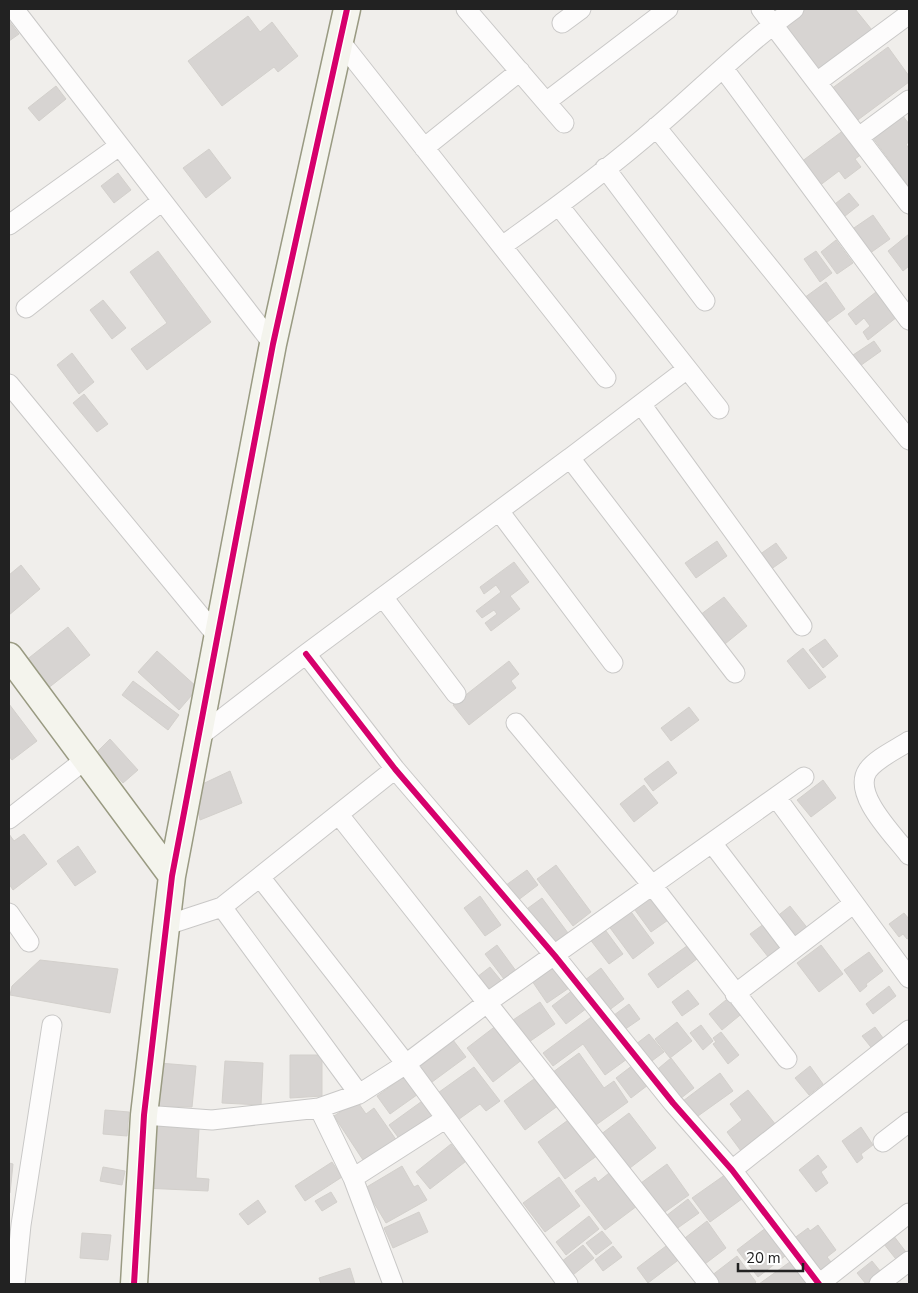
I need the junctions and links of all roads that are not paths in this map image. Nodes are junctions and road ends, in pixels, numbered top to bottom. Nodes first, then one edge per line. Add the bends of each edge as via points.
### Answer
1 (14, 9) edge
2 (347, 9) edge
3 (466, 9) edge
4 (581, 9) edge
5 (668, 9) edge
6 (760, 9) edge
7 (794, 9) edge
8 (909, 14) edge
9 (562, 23) dead end
10 (772, 25) junction
11 (340, 41) junction
12 (723, 68) junction
13 (520, 71) junction
14 (817, 82) junction
15 (909, 100) edge
16 (546, 102) junction
17 (564, 123) dead end
18 (656, 128) junction
19 (859, 137) junction
20 (119, 146) junction
21 (424, 148) junction
22 (605, 168) junction
23 (162, 201) junction
24 (909, 204) edge
25 (559, 206) junction
26 (9, 225) edge
27 (502, 246) junction
28 (705, 300) dead end
29 (26, 308) dead end
30 (909, 320) edge
31 (273, 344) junction
32 (687, 368) junction
33 (606, 378) dead end
34 (9, 384) edge
35 (641, 404) junction
36 (719, 409) dead end
37 (909, 440) edge
38 (570, 458) junction
39 (499, 511) junction
40 (383, 597) junction
41 (802, 626) dead end
42 (217, 636) junction
43 (306, 654) junction
44 (9, 656) edge
45 (613, 663) dead end
46 (735, 673) dead end
47 (456, 694) dead end
48 (516, 723) dead end
49 (197, 738) junction
50 (909, 741) edge
51 (86, 759) junction
52 (395, 770) junction
53 (804, 777) dead end
54 (776, 797) junction
55 (339, 815) junction
56 (9, 819) edge
57 (712, 843) junction
58 (909, 855) edge
59 (172, 876) junction
60 (260, 878) junction
61 (652, 885) junction
62 (853, 904) junction
63 (222, 908) junction
64 (9, 914) edge
65 (167, 925) junction
66 (30, 942) dead end
67 (793, 949) junction
68 (555, 956) junction
69 (909, 978) edge
70 (736, 994) junction
71 (488, 1002) junction
72 (52, 1026) dead end
73 (909, 1030) edge
74 (787, 1059) dead end
75 (406, 1064) junction
76 (358, 1094) junction
77 (319, 1108) junction
78 (144, 1115) junction
79 (445, 1118) junction
80 (909, 1122) edge
81 (883, 1142) dead end
82 (732, 1170) junction
83 (353, 1178) junction
84 (909, 1213) edge
85 (15, 1224) edge
86 (909, 1261) edge
87 (15, 1284) edge
88 (134, 1284) edge
89 (394, 1284) edge
90 (568, 1284) edge
91 (709, 1284) edge
92 (819, 1284) edge
93 (879, 1284) edge

1 - 20 street
2 - 11 street
3 - 13 street
4 - 9 street
5 - 16 street
6 - 10 street
7 - 10 street
8 - 14 street
10 - 12 street
10 - 14 street
11 - 21 street
11 - 31 street
12 - 18 street
12 - 30 street
13 - 16 street
13 - 21 street
14 - 19 street
15 - 19 street
16 - 17 street
18 - 22 street
18 - 37 street
19 - 24 street
20 - 23 street
20 - 26 street
21 - 27 street
22 - 25 street
22 - 28 street
23 - 29 street
23 - 31 street
25 - 27 street
25 - 32 street
27 - 33 street
31 - 42 street
32 - 35 street
32 - 36 street
34 - 42 street
35 - 38 street
35 - 41 street
38 - 39 street
38 - 46 street
39 - 40 street
39 - 45 street
40 - 43 street
40 - 47 street
42 - 49 street
43 - 49 street
43 - 52 street
44 - 51 street
48 - 61 street
49 - 59 street
50 - 58 street via 869,768 863,788 873,808
51 - 56 street
51 - 59 street
52 - 55 street
52 - 68 street
53 - 54 street
54 - 57 street
54 - 62 street
55 - 60 street
55 - 71 street
57 - 61 street
57 - 67 street
59 - 65 street
60 - 63 street
60 - 75 street
61 - 68 street
61 - 70 street
62 - 67 street
62 - 69 street
63 - 65 street
63 - 76 street
64 - 66 street
65 - 78 street
67 - 70 street
68 - 71 street
68 - 82 street via 673,1103
70 - 74 street
71 - 75 street
71 - 91 street
72 - 85 street
73 - 82 street
75 - 76 street
75 - 79 street
76 - 77 street
77 - 78 street via 212,1120
77 - 83 street
78 - 88 street
79 - 83 street
79 - 90 street
80 - 81 street
82 - 92 street
83 - 89 street
84 - 92 street
85 - 87 street
86 - 93 street

